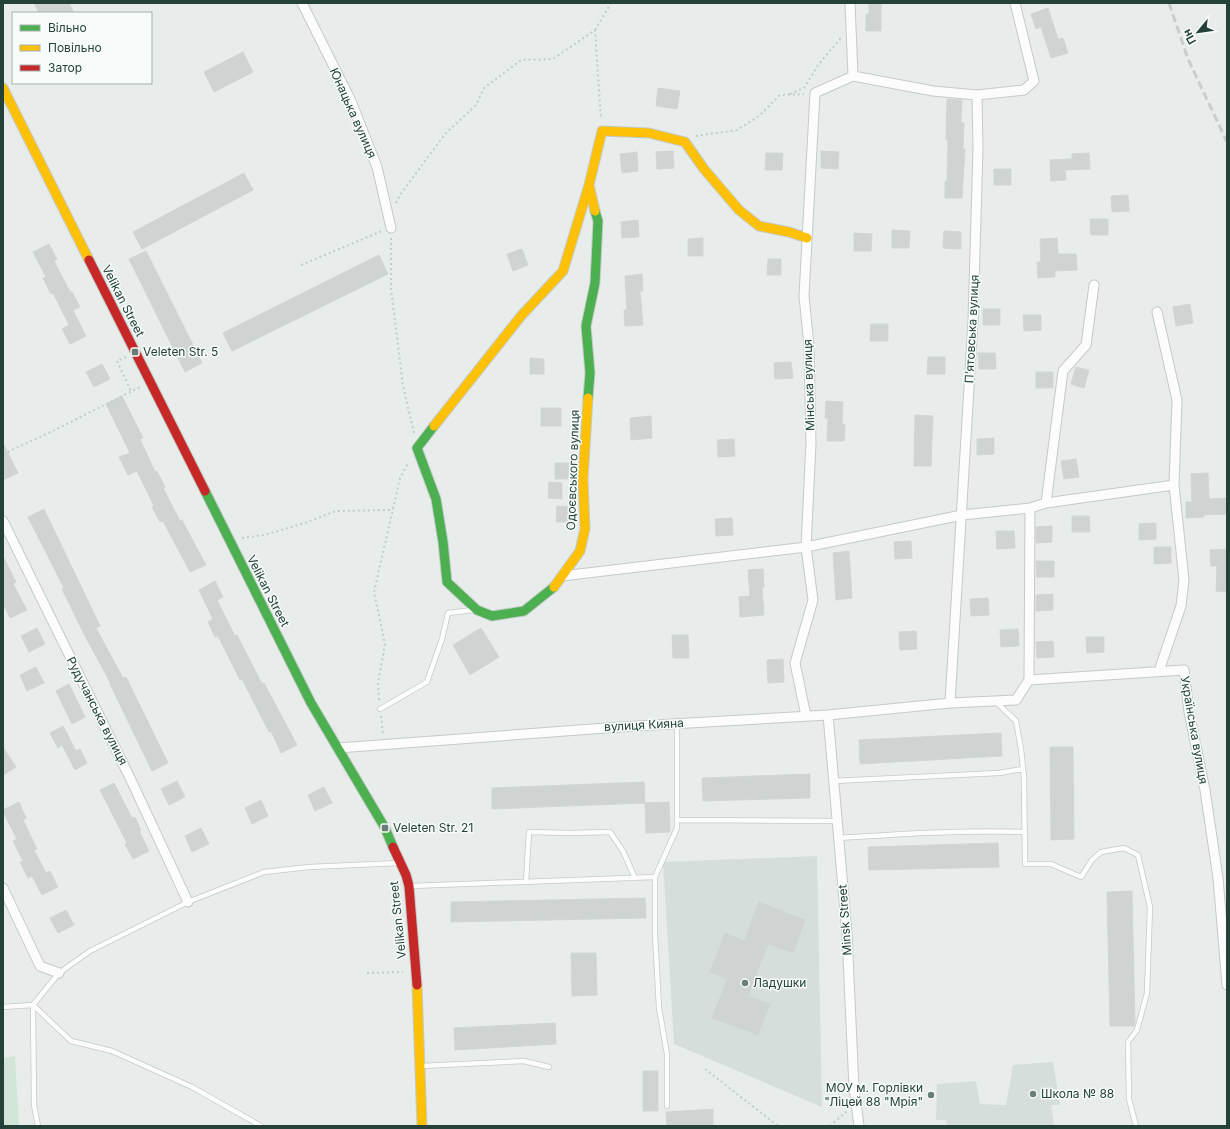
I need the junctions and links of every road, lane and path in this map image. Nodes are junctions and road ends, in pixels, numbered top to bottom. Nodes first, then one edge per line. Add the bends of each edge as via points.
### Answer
1 (302, 3) edge
2 (611, 3) edge
3 (850, 3) edge
4 (1015, 3) edge
5 (851, 26) junction
6 (595, 30) junction
7 (853, 76) junction
8 (3, 88) edge
9 (814, 93) junction
10 (789, 94) junction
11 (977, 95) junction
12 (602, 131) junction
13 (679, 140) junction
14 (589, 185) junction
15 (394, 208) dead end
16 (390, 228) junction
17 (807, 238) junction
18 (301, 265) dead end
19 (1094, 285) dead end
20 (1157, 312) dead end
21 (135, 352) junction
22 (150, 381) junction
23 (131, 391) junction
24 (417, 448) junction
25 (3, 454) edge
26 (1174, 485) junction
27 (1046, 503) junction
28 (1030, 508) junction
29 (393, 510) junction
30 (962, 514) junction
31 (3, 522) edge
32 (231, 542) junction
33 (806, 548) junction
34 (562, 576) junction
35 (477, 610) junction
36 (1159, 671) junction
37 (1029, 680) junction
38 (995, 701) junction
39 (950, 703) junction
40 (380, 709) junction
41 (828, 715) junction
42 (806, 716) junction
43 (677, 723) junction
44 (384, 744) junction
45 (338, 748) junction
46 (1023, 769) junction
47 (833, 781) junction
48 (678, 820) junction
49 (837, 822) junction
50 (1024, 832) junction
51 (838, 838) junction
52 (401, 863) junction
53 (655, 877) junction
54 (635, 878) junction
55 (526, 882) junction
56 (409, 886) junction
57 (3, 888) edge
58 (188, 902) junction
59 (416, 972) junction
60 (60, 973) junction
61 (367, 973) dead end
62 (1227, 985) edge
63 (33, 1005) junction
64 (3, 1007) edge
65 (420, 1066) junction
66 (549, 1066) dead end
67 (705, 1069) dead end
68 (856, 1104) junction
69 (667, 1106) dead end
70 (38, 1126) edge
71 (261, 1126) edge
72 (422, 1126) edge
73 (778, 1126) edge
74 (830, 1126) edge
75 (859, 1126) edge
76 (1136, 1126) edge

1 - 16 street, Юнацька вулиця via 354,109 377,167
2 - 6 path
3 - 5 street
4 - 11 street via 1034,81 1024,90
5 - 7 street
5 - 10 path via 818,65 804,88
6 - 12 path
6 - 15 path via 553,58 521,60 484,88 476,105 445,134 400,195
7 - 9 street
7 - 11 street via 932,91
8 - 21 street, Velikan Street
9 - 10 path
9 - 17 street, Мінська вулиця
10 - 13 path via 780,95 759,116 737,130 702,134
11 - 30 street, П’ятовська вулиця via 978,156 973,321
12 - 13 street via 649,133
12 - 14 street, Одоєвського вулиця
13 - 17 street via 686,142 704,169 739,210 759,226
14 - 24 street via 563,271 521,316
14 - 34 street, Одоєвського вулиця via 598,221 595,284 586,326 590,373 583,478 585,528 580,551
16 - 18 path
16 - 24 path via 391,290 403,386
17 - 33 street, Мінська вулиця via 804,296 809,346 811,443
19 - 27 street via 1086,344 1063,372
20 - 26 street via 1177,400
21 - 22 street, Velikan Street
21 - 23 path via 117,362
22 - 23 path
22 - 32 street, Velikan Street
23 - 25 path
24 - 29 path via 400,478
24 - 35 street, Одоєвського вулиця via 436,499 447,582
26 - 27 street
26 - 36 street via 1184,580 1181,606
27 - 28 street
28 - 30 street
28 - 37 street
29 - 32 path via 336,511 305,523
29 - 40 path via 374,592 385,644 378,683
30 - 33 street
30 - 39 street, П’ятовська вулиця
31 - 58 street, Рудучанська вулиця via 131,780
32 - 45 street, Velikan Street via 312,703
33 - 34 street
33 - 42 street, Мінська вулиця via 813,600 795,663
34 - 35 street, Одоєвського вулиця via 555,586 524,611 492,616
35 - 40 lane via 448,613 427,682
36 - 37 street, Українська вулиця
36 - 62 street, Українська вулиця via 1184,670 1218,878
37 - 38 street via 1016,700
38 - 39 street
38 - 46 lane via 1016,721
39 - 41 street, вулиця Кияна
40 - 44 path
41 - 42 street, вулиця Кияна
41 - 47 street, Minsk Street
42 - 43 street, вулиця Кияна
43 - 44 street, вулиця Кияна
43 - 48 lane
44 - 45 street, вулиця Кияна
45 - 52 street, Velikan Street via 385,828
46 - 47 lane via 999,773
46 - 50 lane
47 - 49 street, Minsk Street
48 - 49 lane
48 - 53 lane via 677,828
49 - 51 street, Minsk Street
50 - 51 lane via 920,833
50 - 76 lane via 1025,864 1051,864 1082,877 1092,860 1101,852 1124,848 1138,855 1150,907 1147,993 1137,1030 1128,1042 1129,1099
51 - 68 street, Minsk Street via 847,934
52 - 56 street, Velikan Street
52 - 58 lane via 309,867 264,872
53 - 54 lane
53 - 69 lane via 655,934 659,1008 667,1054
54 - 55 lane
54 - 55 lane via 623,851 610,832 529,832
55 - 56 lane
56 - 59 street, Velikan Street
57 - 60 street via 40,966
58 - 60 lane via 90,950
59 - 61 path
59 - 65 street, Velikan Street
60 - 63 lane
63 - 64 lane
63 - 70 lane via 34,1105
63 - 71 lane via 71,1041 112,1051 185,1084
65 - 66 lane via 524,1061
65 - 72 street, Velikan Street
67 - 73 path
68 - 74 path
68 - 75 street, Minsk Street

